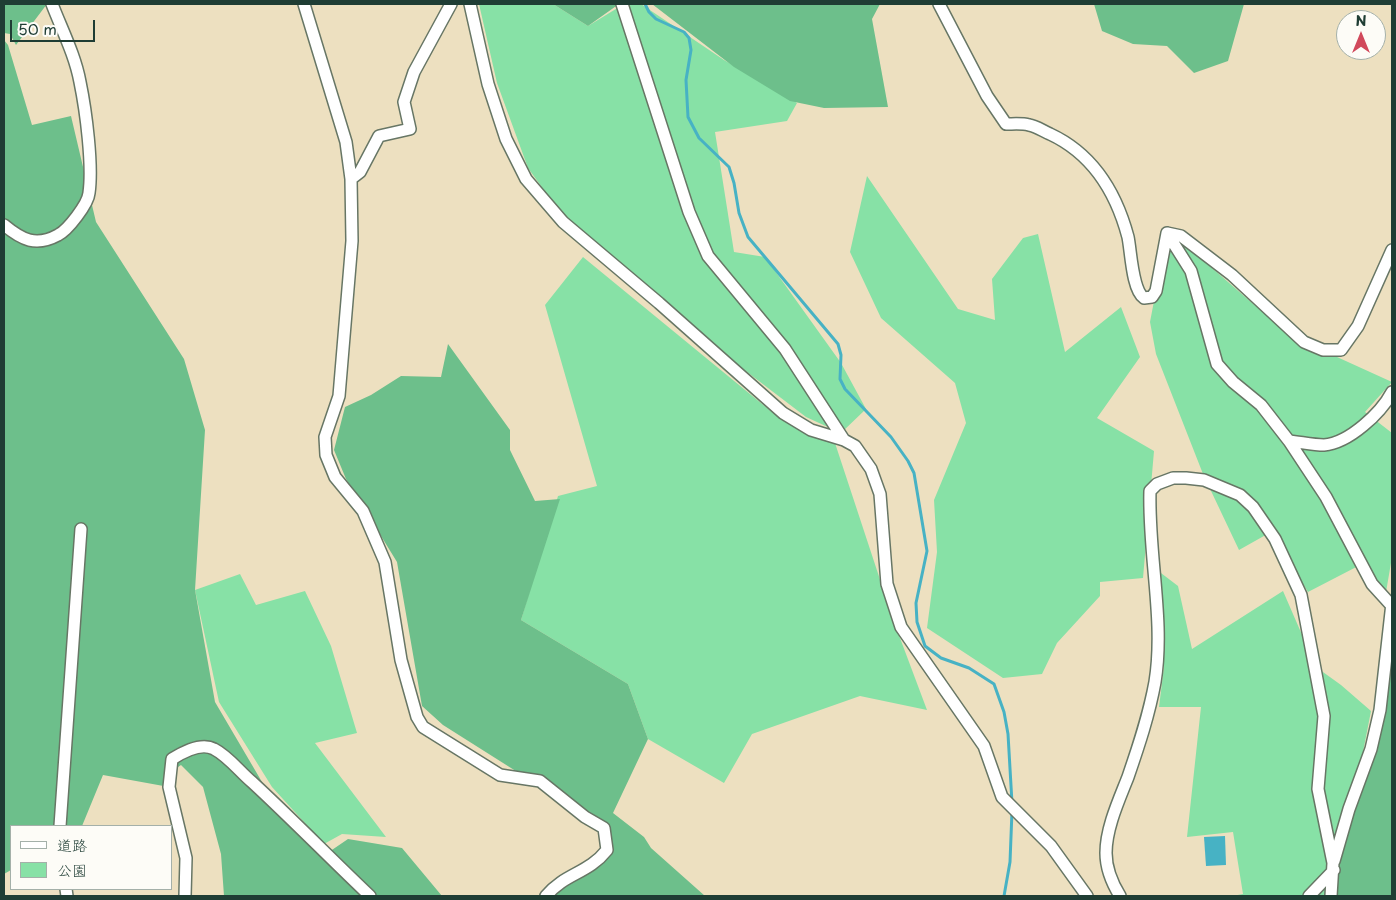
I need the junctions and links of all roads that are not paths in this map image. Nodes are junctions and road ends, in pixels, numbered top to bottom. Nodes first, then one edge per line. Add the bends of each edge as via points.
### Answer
1 (52, 4) edge
2 (304, 4) edge
3 (451, 4) edge
4 (470, 4) edge
5 (622, 4) edge
6 (938, 4) edge
7 (350, 180) junction
8 (4, 225) edge
9 (1168, 233) junction
10 (1392, 250) edge
11 (1392, 392) edge
12 (844, 440) junction
13 (1289, 441) junction
14 (81, 530) dead end
15 (1392, 605) edge
16 (60, 825) edge
17 (1334, 867) junction
18 (185, 896) edge
19 (370, 896) edge
20 (546, 896) edge
21 (1087, 896) edge
22 (1120, 896) edge
23 (1309, 896) edge
24 (1331, 896) edge

1 - 8 street via 63,27 80,82 89,194 66,231 44,242 21,239
2 - 7 street via 346,142
3 - 7 street via 414,72 404,102 410,129 379,136 360,172
4 - 12 street via 488,84 506,139 526,180 562,222 783,413 811,430
5 - 12 street via 690,212 708,256 785,349
6 - 9 street via 987,96 1006,124 1030,125 1062,140 1078,150 1104,178 1128,237 1137,289 1144,298 1152,297 1156,291
7 - 20 street via 352,250 339,396 325,437 326,455 335,477 363,511 385,562 401,660 417,717 423,727 500,775 540,780 585,817 604,828 607,850 596,864 556,883
9 - 10 street via 1181,236 1232,275 1304,342 1323,350 1341,350 1358,326
9 - 13 street via 1191,271 1217,364 1233,382 1261,404
11 - 13 street via 1362,428 1338,440 1324,445
12 - 21 street via 856,446 871,468 880,494 887,584 901,627 984,746 1002,798 1051,846
13 - 15 street via 1326,497 1372,584
14 - 16 street
15 - 17 street via 1380,710
17 - 22 street via 1318,789 1324,716 1301,595 1275,539 1253,507 1240,495 1204,480 1173,478 1157,484 1150,492 1157,630 1155,680 1144,733 1115,812 1106,852 1112,884
17 - 23 street
17 - 24 street
18 - 19 street via 186,858 169,787 172,760 184,750 213,748 283,810

